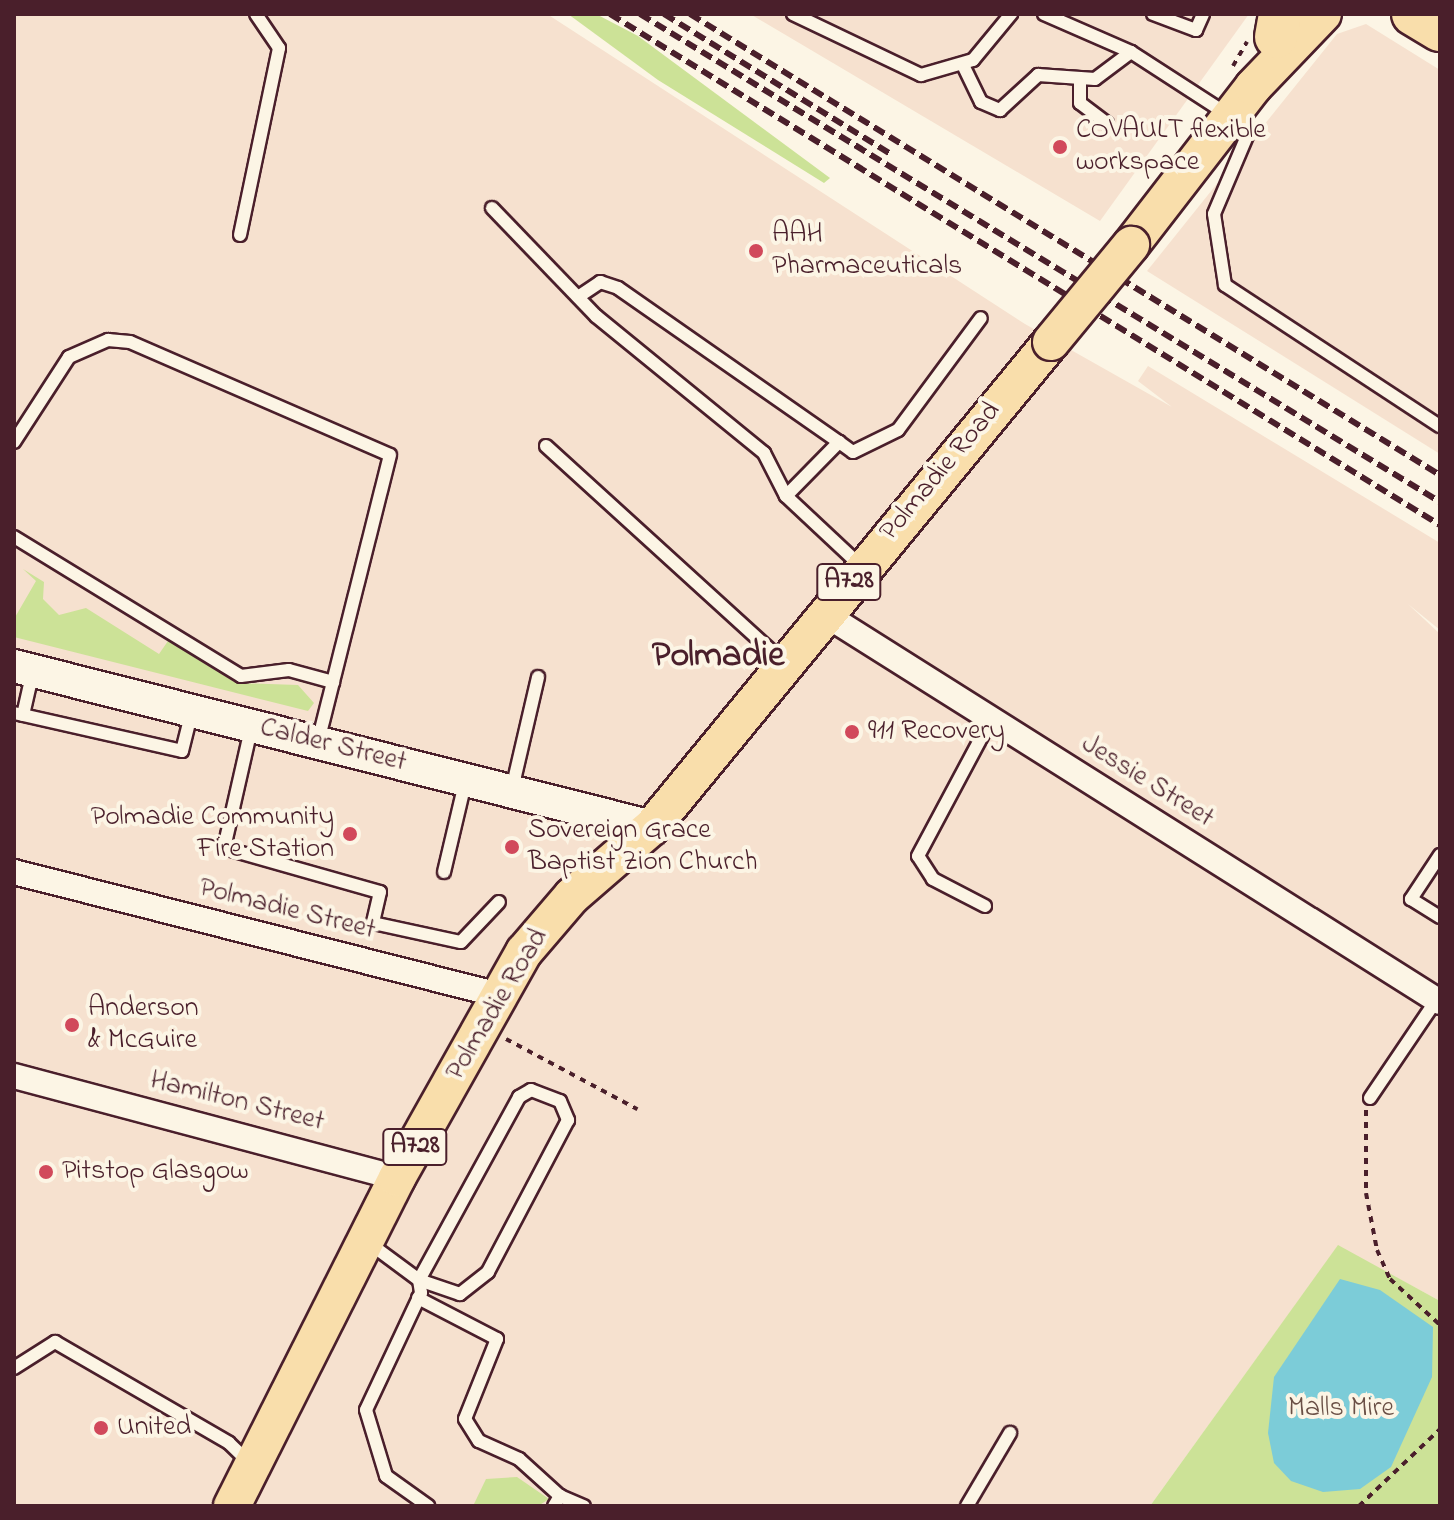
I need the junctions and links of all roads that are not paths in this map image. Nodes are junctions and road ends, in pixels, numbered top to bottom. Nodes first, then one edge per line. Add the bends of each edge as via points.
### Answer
1 (256, 14) edge
2 (793, 14) edge
3 (1011, 14) edge
4 (1044, 14) edge
5 (1153, 14) edge
6 (1203, 14) edge
7 (1323, 14) edge
8 (1413, 14) edge
9 (1282, 22) edge
10 (1440, 30) edge
11 (1131, 52) junction
12 (963, 65) junction
13 (1080, 79) junction
14 (1253, 87) junction
15 (1230, 116) junction
16 (1107, 123) dead end
17 (492, 208) dead end
18 (240, 235) dead end
19 (578, 297) junction
20 (981, 318) dead end
21 (1440, 426) edge
22 (14, 442) edge
23 (839, 442) junction
24 (546, 446) dead end
25 (786, 496) junction
26 (14, 537) edge
27 (862, 567) junction
28 (823, 613) junction
29 (783, 662) junction
30 (24, 668) edge
31 (538, 677) dead end
32 (333, 682) junction
33 (192, 711) junction
34 (18, 714) edge
35 (991, 719) junction
36 (251, 726) junction
37 (318, 742) junction
38 (466, 780) junction
39 (511, 792) junction
40 (652, 827) junction
41 (1440, 855) edge
42 (14, 872) edge
43 (444, 872) dead end
44 (499, 902) dead end
45 (985, 906) dead end
46 (1440, 917) edge
47 (499, 995) junction
48 (1438, 1000) edge
49 (14, 1076) edge
50 (1370, 1098) road end
51 (397, 1178) junction
52 (366, 1241) junction
53 (419, 1280) junction
54 (418, 1298) junction
55 (14, 1368) edge
56 (1010, 1433) dead end
57 (254, 1467) junction
58 (557, 1501) edge
59 (232, 1506) edge
60 (428, 1506) edge
61 (584, 1506) edge
62 (967, 1506) edge

1 - 18 lane via 279,48
2 - 12 lane via 895,68 921,75
3 - 12 lane
4 - 11 lane
5 - 6 lane via 1196,30
7 - 14 main road, Polmadie Road / A728
8 - 10 highway
9 - 14 main road, Polmadie Road / A728
11 - 13 lane via 1110,73
11 - 15 lane
12 - 13 lane via 989,111 1009,105 1046,72
13 - 16 lane via 1080,103
14 - 15 main road, Polmadie Road / A728
15 - 21 lane via 1252,134 1214,214 1225,285
15 - 27 main road, Polmadie Road / A728, bridge via 1131,245
17 - 19 lane
19 - 23 lane via 600,282 618,288
19 - 25 lane via 764,453
20 - 23 lane via 898,430 853,452
22 - 32 lane via 69,357 108,340 130,342 390,455
23 - 25 lane
24 - 29 lane
25 - 27 lane
26 - 32 lane via 241,676 289,670
27 - 28 main road, Polmadie Road / A728
28 - 29 main road, Polmadie Road / A728
28 - 35 street, Jessie Street
29 - 40 main road, Polmadie Road / A728
30 - 33 main road, Calder Street
30 - 34 lane
31 - 39 lane
32 - 37 lane
33 - 34 lane via 182,751
33 - 36 main road, Calder Street
35 - 45 lane via 918,856 933,879
35 - 48 street, Jessie Street
36 - 37 main road, Calder Street
36 - 44 lane via 224,848 380,892 373,923 461,942
37 - 38 main road, Calder Street
38 - 39 main road, Calder Street
38 - 43 lane
39 - 40 main road, Calder Street
40 - 47 main road, Polmadie Road / A728 via 545,923
41 - 46 lane via 1411,899
42 - 47 street, Polmadie Street
47 - 51 main road, Polmadie Road / A728
48 - 50 lane
49 - 51 street, Hamilton Street
51 - 52 main road, Polmadie Road / A728
52 - 53 lane
52 - 57 main road, Polmadie Road / A728
53 - 53 lane via 519,1097 531,1090 560,1101 568,1120 480,1284 460,1294
53 - 54 lane
54 - 58 lane via 497,1339 465,1419 479,1441 519,1459
54 - 60 lane via 366,1410 386,1476
55 - 57 lane via 55,1342 229,1443
56 - 62 lane
57 - 59 main road, Polmadie Road / A728
58 - 61 lane

